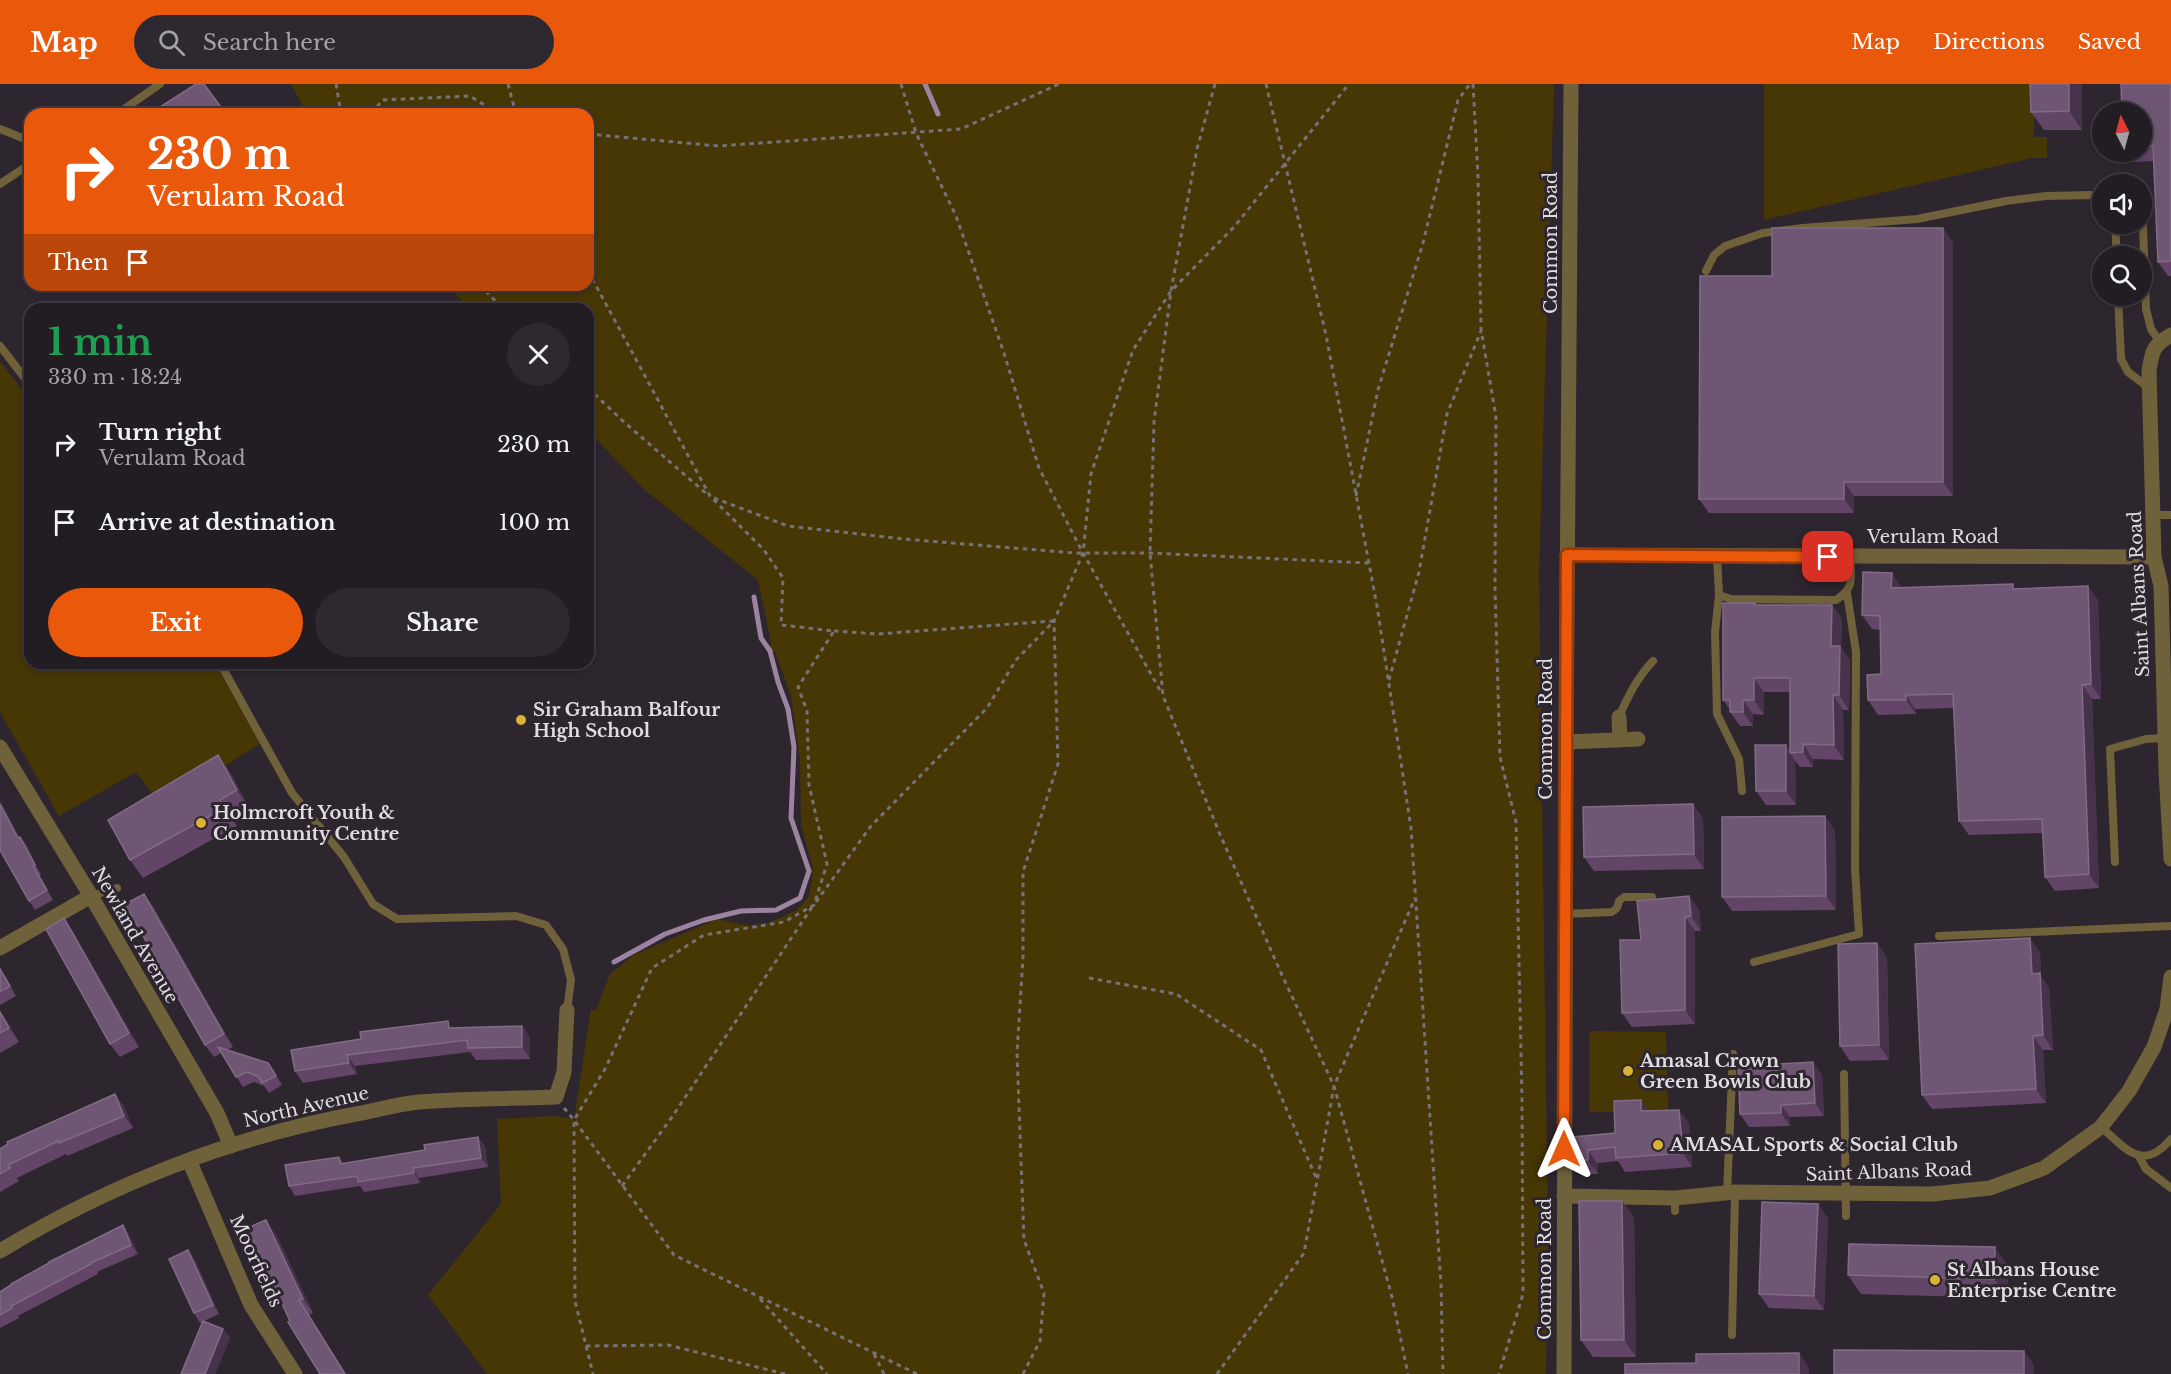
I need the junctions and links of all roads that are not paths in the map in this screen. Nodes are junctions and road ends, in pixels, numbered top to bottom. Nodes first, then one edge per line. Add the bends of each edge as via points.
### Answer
1 (160, 84) edge
2 (1571, 84) edge
3 (126, 108) edge
4 (0, 129) edge
5 (24, 139) edge
6 (24, 168) edge
7 (0, 184) edge
8 (2092, 195) edge
9 (2143, 234) edge
10 (1706, 271) dead end
11 (2118, 306) edge
12 (2165, 338) edge
13 (0, 346) edge
14 (24, 377) edge
15 (2149, 388) junction
16 (2153, 515) junction
17 (2171, 515) edge
18 (1567, 555) junction
19 (1717, 556) junction
20 (1850, 557) junction
21 (2154, 557) junction
22 (2166, 586) edge
23 (1847, 593) junction
24 (1719, 595) junction
25 (2167, 618) edge
26 (1653, 661) dead end
27 (223, 669) edge
28 (2167, 687) edge
29 (1619, 717) joint
30 (2165, 738) junction
31 (1620, 740) junction
32 (1638, 740) dead end
33 (1566, 742) junction
34 (0, 747) edge
35 (2169, 769) edge
36 (1742, 791) dead end
37 (2171, 859) edge
38 (2115, 862) dead end
39 (117, 888) dead end
40 (91, 896) junction
41 (1652, 897) edge
42 (1565, 914) junction
43 (2171, 926) edge
44 (1939, 936) dead end
45 (0, 948) edge
46 (1754, 962) dead end
47 (2171, 977) edge
48 (567, 1010) joint
49 (1732, 1054) dead end
50 (1844, 1074) dead end
51 (2101, 1127) junction
52 (2171, 1139) edge
53 (231, 1146) junction
54 (2139, 1156) junction
55 (189, 1160) junction
56 (2171, 1188) edge
57 (1731, 1193) junction
58 (1847, 1194) junction
59 (1564, 1197) junction
60 (1846, 1216) dead end
61 (0, 1251) edge
62 (1732, 1335) dead end
63 (295, 1374) edge
64 (1564, 1374) edge

1 - 3 lane
2 - 18 street, Common Road
4 - 5 lane
6 - 7 lane
8 - 10 lane via 2046,196 1917,219 1763,233 1725,246 1714,255
9 - 12 lane via 2146,309 2151,329
11 - 15 lane via 2121,358 2128,372
12 - 15 street, Saint Albans Road via 2151,352
13 - 14 lane
15 - 16 street, Saint Albans Road
16 - 17 lane
16 - 21 street, Saint Albans Road
18 - 19 street, Verulam Road
18 - 33 street, Common Road
19 - 20 street, Verulam Road
19 - 24 lane
20 - 21 street, Verulam Road
20 - 23 lane via 1851,582
21 - 22 street, Saint Albans Road
22 - 25 street, Saint Albans Road
23 - 24 lane via 1836,600 1731,599
23 - 46 lane via 1856,652 1855,846 1859,934
24 - 36 lane via 1715,632 1717,714 1739,759
25 - 28 street, Saint Albans Road
26 - 29 lane
27 - 48 lane via 292,793 345,857 373,904 397,919 516,916 546,926 563,949 571,980
28 - 30 street, Saint Albans Road
29 - 31 street
30 - 35 street, Saint Albans Road
30 - 38 lane via 2110,749
31 - 32 street
31 - 33 street
33 - 42 street, Common Road
34 - 40 street, Newland Avenue
35 - 37 street, Saint Albans Road
39 - 40 lane
40 - 45 street
40 - 53 street, Newland Avenue via 217,1113
41 - 42 lane via 1623,897 1612,912
42 - 59 street, Common Road
43 - 44 lane
47 - 51 street, Saint Albans Road via 2167,1009 2154,1047 2129,1091
48 - 53 street, North Avenue via 564,1072 556,1097 417,1102 322,1120
49 - 57 lane
50 - 58 lane
51 - 54 lane
51 - 58 street, Saint Albans Road via 2044,1168 1990,1188 1932,1194
52 - 54 lane via 2162,1150
53 - 55 street, North Avenue
54 - 56 lane via 2146,1169
55 - 61 street, North Avenue via 69,1213
55 - 63 street, Moorfields via 252,1305
57 - 58 street, Saint Albans Road
57 - 59 street, Saint Albans Road via 1675,1204
57 - 62 lane
58 - 60 lane
59 - 64 street, Common Road

